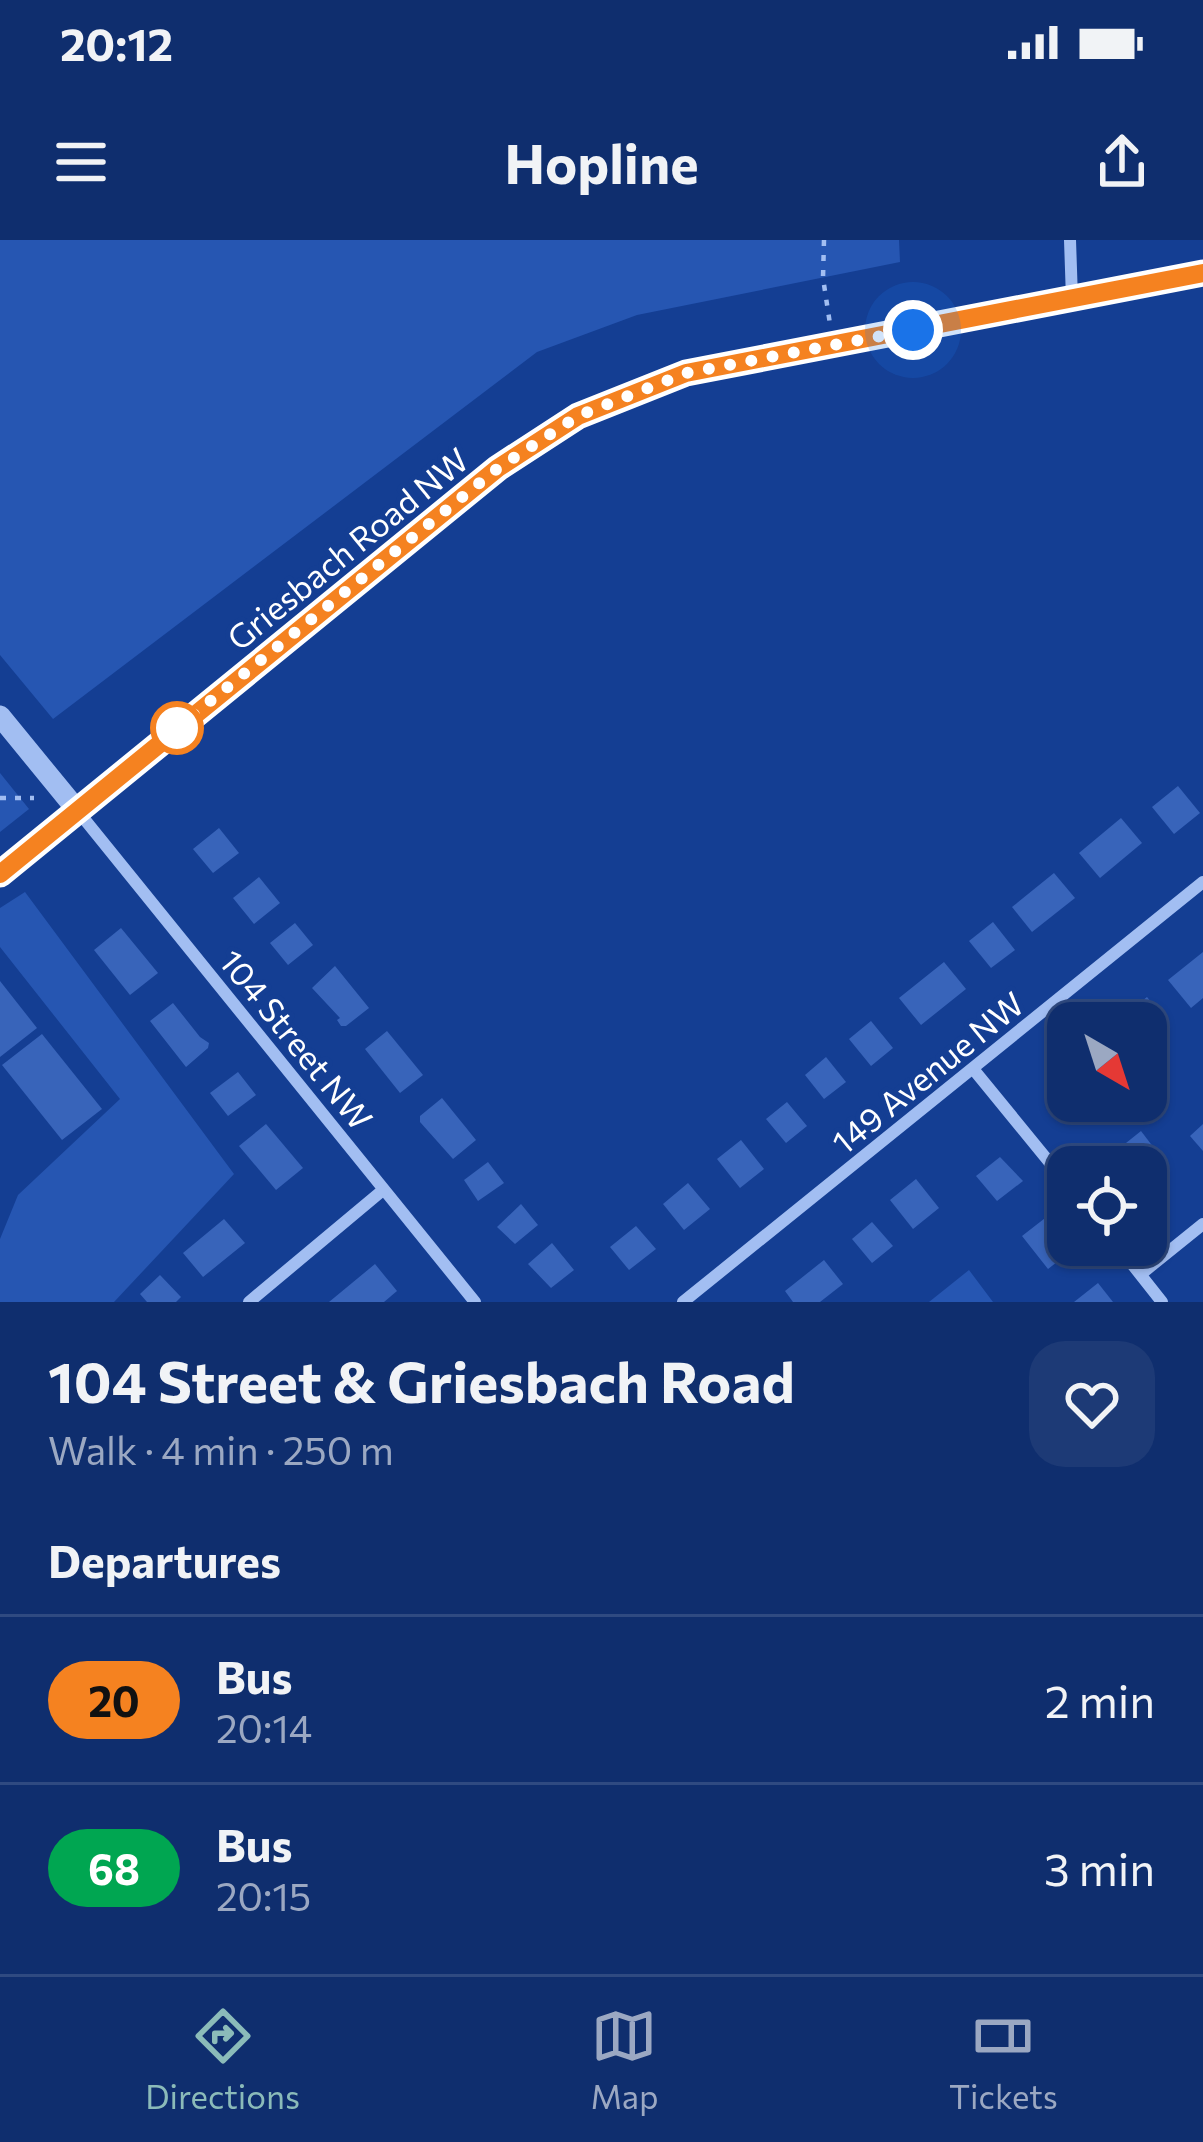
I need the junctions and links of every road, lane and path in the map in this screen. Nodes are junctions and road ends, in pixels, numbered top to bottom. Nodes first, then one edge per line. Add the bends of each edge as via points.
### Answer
1 (824, 240) edge
2 (1070, 240) edge
3 (1203, 273) edge
4 (1072, 299) junction
5 (834, 345) junction
6 (0, 716) edge
7 (34, 797) dead end
8 (0, 798) edge
9 (77, 810) junction
10 (0, 874) edge
11 (1203, 882) edge
12 (974, 1070) junction
13 (1047, 1159) edge
14 (383, 1190) junction
15 (1203, 1224) edge
16 (1134, 1266) edge
17 (1141, 1274) junction
18 (249, 1302) edge
19 (475, 1302) edge
20 (683, 1302) edge
21 (1162, 1302) edge

1 - 5 path
2 - 4 street
3 - 4 street, Griesbach Road NW
4 - 5 street, Griesbach Road NW
5 - 9 street, Griesbach Road NW via 686,373 538,440
6 - 9 street
7 - 8 path
9 - 10 street, Griesbach Road NW
9 - 14 street, 104 Street NW
11 - 12 street, 149 Avenue NW
12 - 13 street
12 - 20 street, 149 Avenue NW
14 - 18 street
14 - 19 street, 104 Street NW
15 - 17 street
16 - 17 street
17 - 21 street

